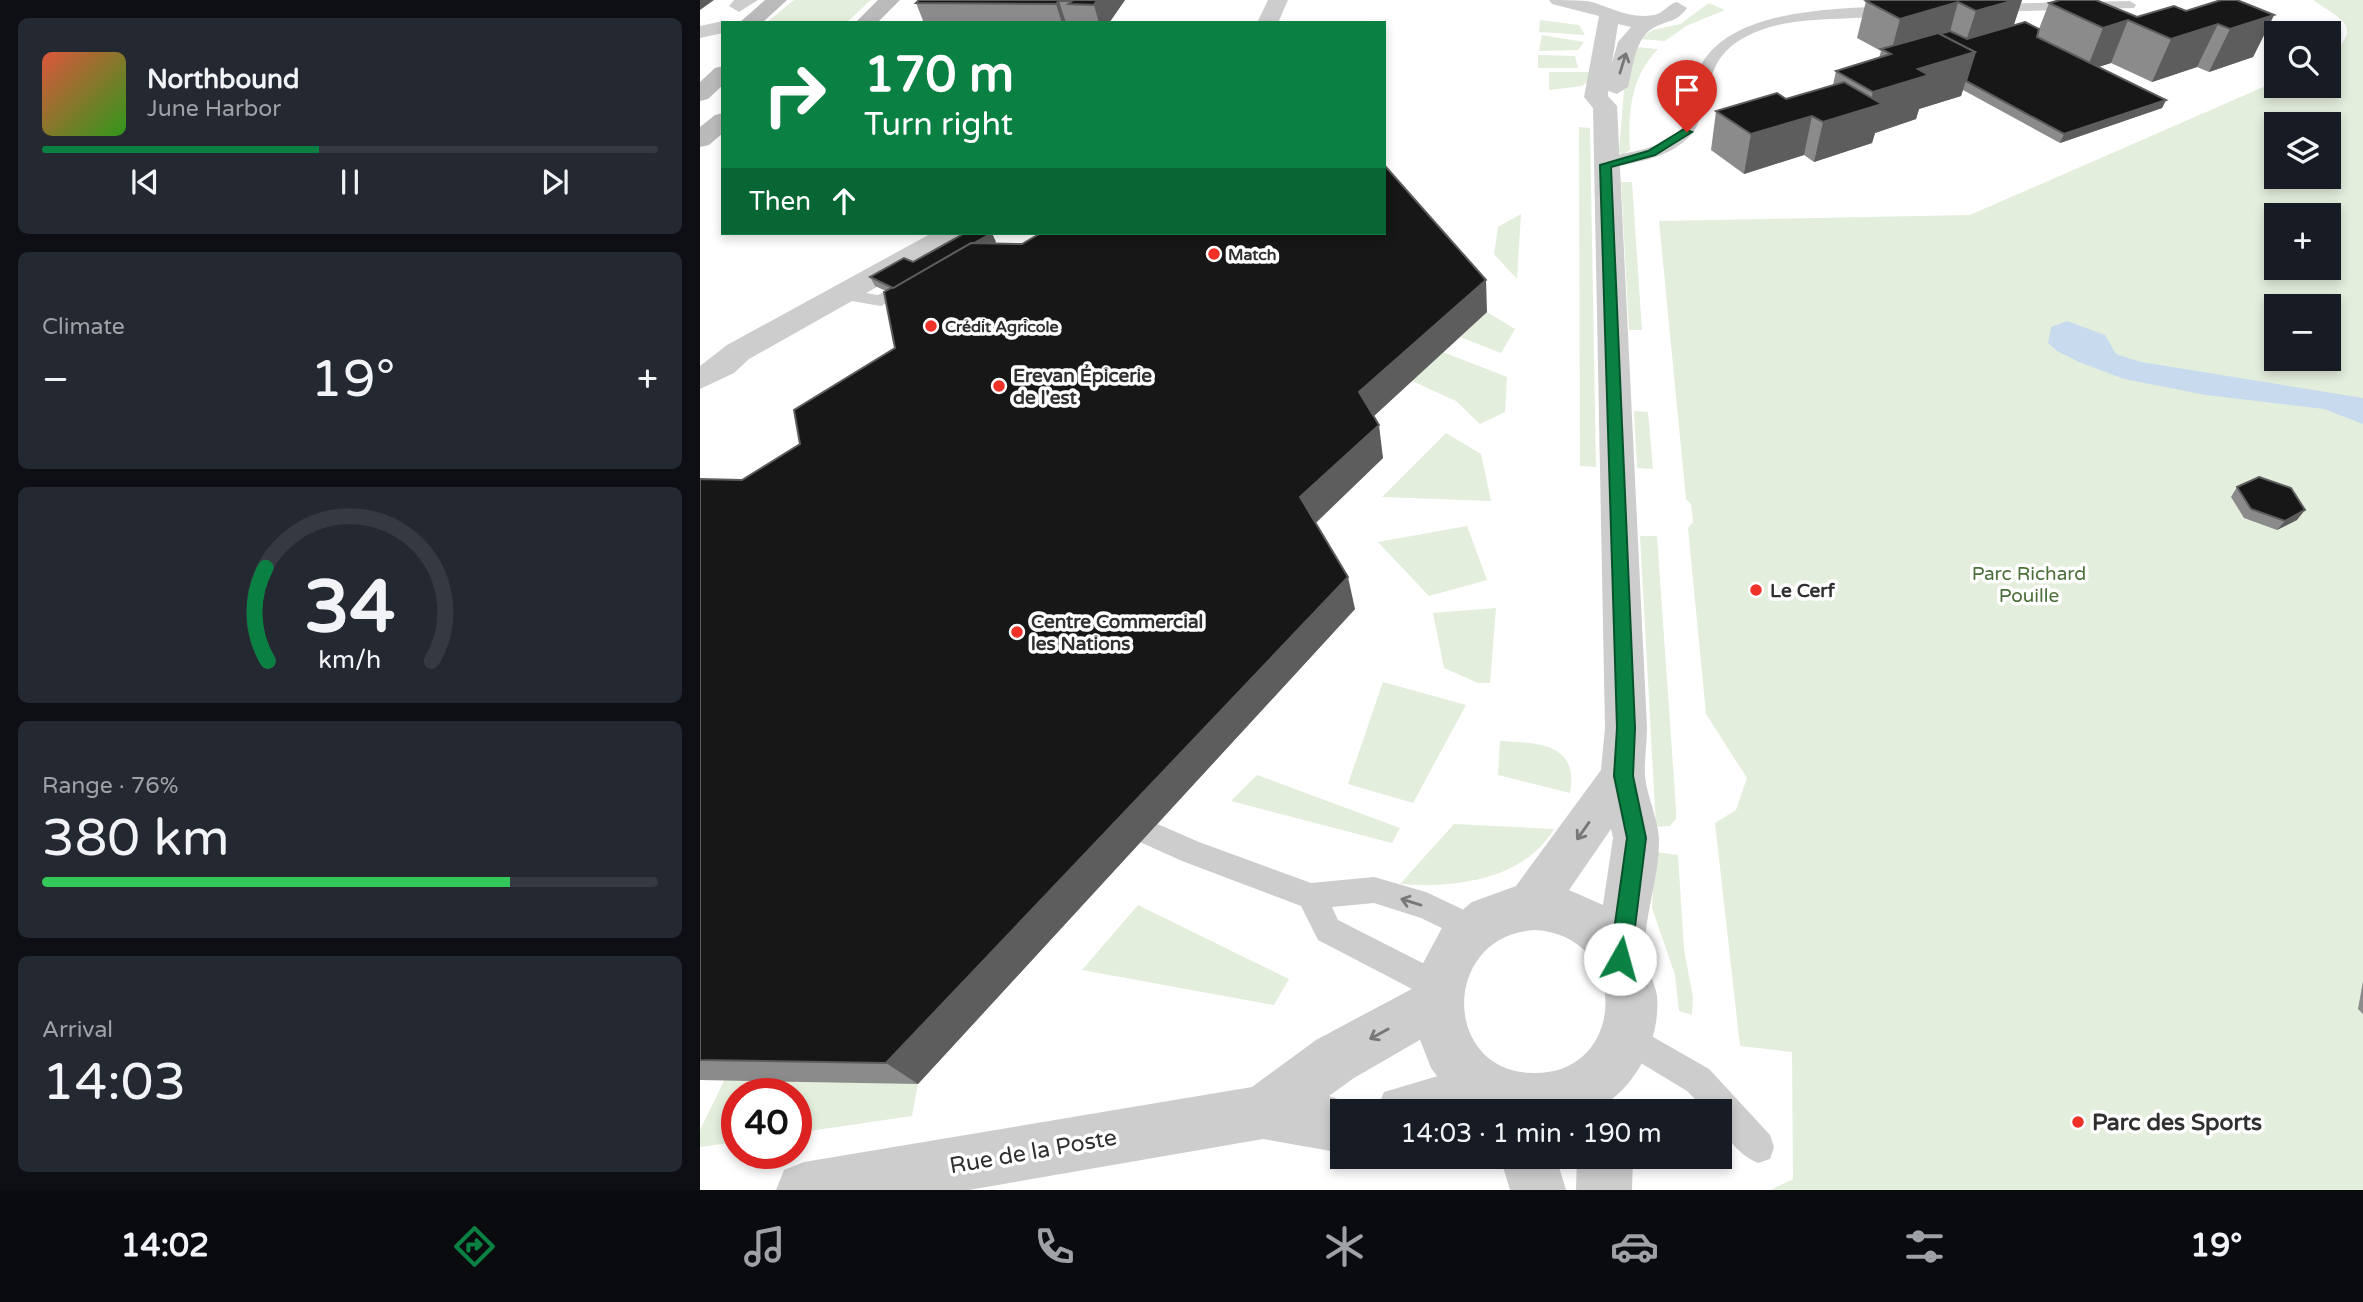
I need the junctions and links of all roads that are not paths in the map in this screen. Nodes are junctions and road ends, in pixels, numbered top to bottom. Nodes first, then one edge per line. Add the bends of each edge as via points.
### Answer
1 (777, 0) edge
2 (890, 0) edge
3 (1278, 0) edge
4 (1559, 0) edge
5 (1701, 0) edge
6 (2125, 0) edge
7 (1675, 4) edge
8 (1977, 8) edge
9 (1605, 9) edge
10 (1909, 9) edge
11 (2107, 13) edge
12 (746, 14) edge
13 (2082, 20) edge
14 (867, 21) edge
15 (1268, 21) edge
16 (1647, 22) junction
17 (716, 49) edge
18 (700, 94) edge
19 (1605, 106) junction
20 (721, 122) edge
21 (700, 140) edge
22 (1605, 165) junction
23 (948, 235) edge
24 (925, 275) edge
25 (840, 294) junction
26 (737, 352) junction
27 (700, 353) edge
28 (700, 379) edge
29 (1623, 776) junction
30 (1130, 824) edge
31 (1311, 896) junction
32 (1530, 906) junction
33 (1473, 929) junction
34 (1620, 959) junction
35 (1439, 994) junction
36 (1614, 1071) edge
37 (1503, 1099) edge
38 (1559, 1099) edge
39 (1263, 1112) junction
40 (1330, 1124) edge
41 (1758, 1147) dead end
42 (1532, 1169) edge
43 (1605, 1169) edge
44 (804, 1190) edge
45 (1538, 1190) edge
46 (1604, 1190) edge

1 - 12 main road
2 - 14 main road
3 - 15 street
4 - 9 street
5 - 7 street
6 - 8 lane via 2130,5
7 - 16 street via 1671,15
9 - 16 street
9 - 19 street via 1596,97
10 - 22 lane via 1801,18 1764,26 1730,41 1712,57 1702,75 1693,123 1687,132 1651,153
11 - 13 lane
19 -> 16 street via 1615,98 1629,42
17 - 18 main road
19 - 22 street
20 - 21 main road
22 - 29 street via 1625,715
23 - 25 street
24 - 25 lane via 881,301
25 - 26 street
26 - 27 street
26 - 28 street
29 -> 32 street
29 - 34 street via 1636,838
30 - 31 lane
33 -> 31 lane via 1426,906 1374,891
31 - 35 lane via 1328,930
32 - 33 street via 1499,913
32 - 34 street via 1563,910 1594,926
33 - 35 street via 1451,955
34 - 36 street via 1629,978 1632,1007
35 - 37 street via 1443,1037 1461,1065
35 -> 39 street, Rue de la Poste via 1335,1059
36 - 38 street
36 - 41 lane via 1698,1080
39 - 40 street, Rue de la Poste
39 - 44 street, Rue de la Poste
42 - 45 street
43 - 46 street

